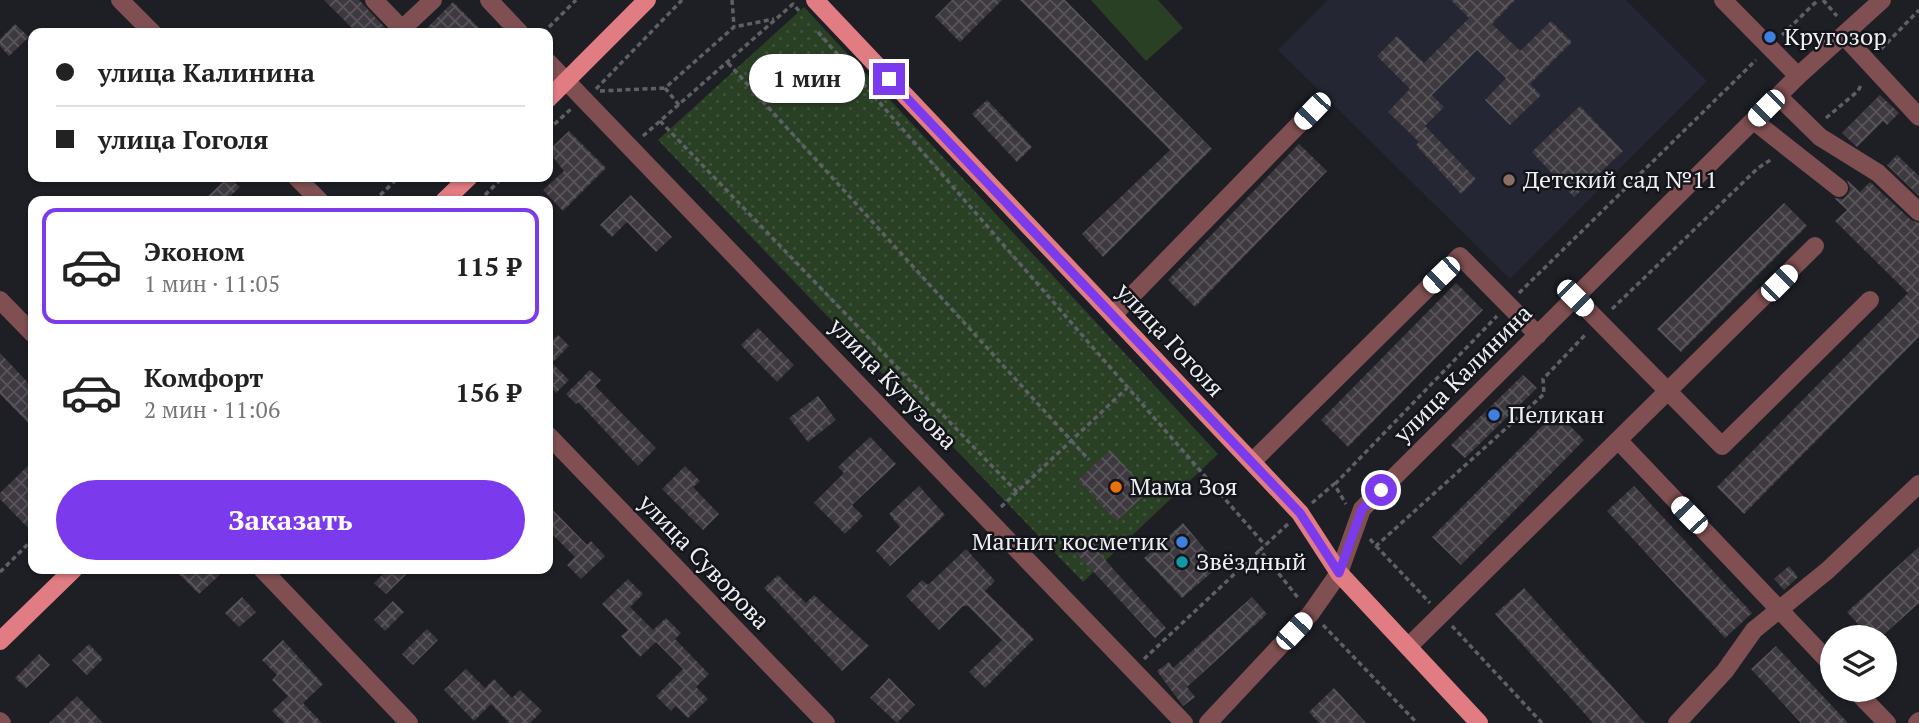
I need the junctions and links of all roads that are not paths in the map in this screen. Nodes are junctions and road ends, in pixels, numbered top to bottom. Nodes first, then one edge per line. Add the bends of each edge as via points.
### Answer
1 (120, 0) edge
2 (374, 0) edge
3 (432, 0) edge
4 (489, 0) edge
5 (647, 0) edge
6 (815, 0) edge
7 (1723, 0) edge
8 (1882, 0) edge
9 (148, 28) edge
10 (400, 28) edge
11 (402, 28) edge
12 (515, 28) edge
13 (1844, 36) junction
14 (553, 67) edge
15 (1798, 76) junction
16 (566, 81) junction
17 (553, 94) edge
18 (1778, 96) junction
19 (1312, 111) dead end
20 (1919, 117) edge
21 (1754, 121) junction
22 (301, 182) edge
23 (464, 182) edge
24 (1839, 188) dead end
25 (315, 196) edge
26 (449, 196) edge
27 (1919, 212) edge
28 (1815, 246) dead end
29 (1575, 298) junction
30 (0, 300) edge
31 (1870, 300) dead end
32 (1113, 315) junction
33 (28, 329) edge
34 (1538, 335) junction
35 (1668, 391) junction
36 (553, 440) edge
37 (1618, 440) junction
38 (1252, 462) junction
39 (1919, 484) edge
40 (1339, 573) junction
41 (69, 574) edge
42 (267, 574) edge
43 (1778, 608) junction
44 (0, 641) edge
45 (1408, 647) junction
46 (1820, 652) edge
47 (1866, 702) edge
48 (410, 723) edge
49 (826, 723) edge
50 (1184, 723) edge
51 (1208, 723) edge
52 (1479, 723) edge
53 (1677, 723) edge
54 (1886, 723) edge

1 - 9 street
2 - 10 street
3 - 11 street
4 - 12 street
5 - 16 main road
6 - 32 main road, улица Гоголя
7 - 15 street
8 - 13 street, улица Калинина
13 - 15 street, улица Калинина
13 - 20 street
14 - 16 street, улица Кутузова
15 - 18 street, улица Калинина
16 - 17 main road
16 - 50 street, улица Кутузова
18 - 21 street, улица Калинина
18 - 27 street via 1812,130 1878,173
19 - 32 street
21 - 24 street
21 - 29 street, улица Калинина
22 - 25 street
23 - 26 main road
28 - 35 street
29 - 34 street, улица Калинина
29 - 35 street
30 - 33 street
31 - 35 street via 1722,446
32 - 38 main road, улица Гоголя
34 - 38 street via 1460,257
34 - 40 street, улица Калинина via 1362,509
35 - 37 street
36 - 49 street, улица Суворова
37 - 43 street
37 - 45 street
38 - 40 main road, улица Гоголя via 1300,513
39 - 43 street via 1828,570
40 - 45 main road, улица Гоголя
40 - 51 street, улица Калинина via 1311,613
41 - 44 main road
42 - 48 street
43 - 46 street
43 - 53 street via 1754,630 1725,671
45 - 52 main road, улица Гоголя
47 - 54 street

